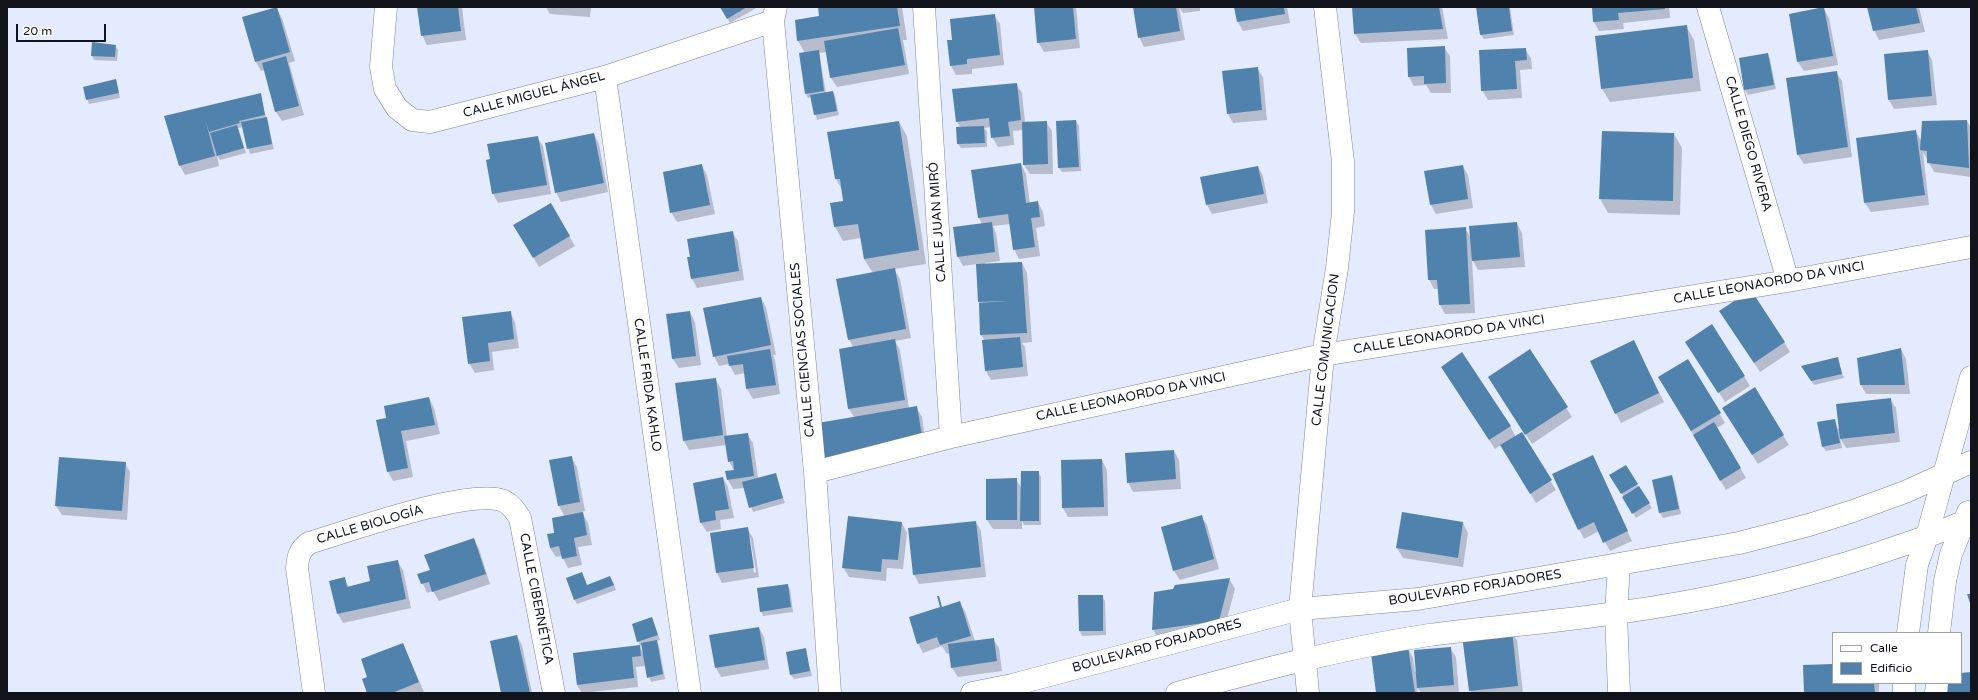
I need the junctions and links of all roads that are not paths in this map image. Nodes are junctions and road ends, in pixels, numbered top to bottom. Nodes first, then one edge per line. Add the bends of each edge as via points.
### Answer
1 (386, 7) edge
2 (924, 7) edge
3 (1326, 7) edge
4 (1708, 7) edge
5 (774, 14) edge
6 (605, 77) junction
7 (1971, 248) edge
8 (1788, 280) junction
9 (1323, 355) junction
10 (1971, 377) edge
11 (951, 437) junction
12 (1971, 462) edge
13 (815, 472) junction
14 (1945, 474) junction
15 (513, 507) joint
16 (1969, 514) edge
17 (1927, 536) junction
18 (1619, 565) junction
19 (1300, 608) junction
20 (1616, 614) junction
21 (1908, 632) edge
22 (1939, 632) edge
23 (1305, 658) junction
24 (314, 693) edge
25 (554, 693) edge
26 (690, 693) edge
27 (830, 693) edge
28 (972, 693) edge
29 (1177, 693) edge
30 (1308, 693) edge
31 (1618, 693) edge

1 - 6 street, CALLE MIGUEL ÁNGEL via 381,67 384,89 397,108 412,120 430,122
2 - 11 street, CALLE JUAN MIRÓ
3 - 9 street, CALLE COMUNICACION via 1343,162 1343,212
4 - 8 street, CALLE DIEGO RIVERA
5 - 6 street, CALLE MIGUEL ÁNGEL
5 - 13 street, CALLE CIENCIAS SOCIALES
6 - 26 street, CALLE FRIDA KAHLO
7 - 8 street, CALLE LEONAORDO DA VINCI
8 - 9 street, CALLE LEONAORDO DA VINCI
9 - 11 street, CALLE LEONAORDO DA VINCI
9 - 19 street, CALLE COMUNICACION
10 - 14 street
11 - 13 street, CALLE LEONAORDO DA VINCI
12 - 14 street, BOULEVARD FORJADORES
13 - 27 street, CALLE CIENCIAS SOCIALES
14 - 17 street
14 - 18 street, BOULEVARD FORJADORES via 1905,492 1809,525 1739,543
15 - 24 street, CALLE BIOLOGÍA via 490,498 455,502 426,508 303,547 299,553 297,568
15 - 25 street, CALLE CIBERNÉTICA via 520,518 524,535
16 - 17 street
16 - 22 street via 1951,554
17 - 20 street via 1834,568 1680,603
17 - 21 street via 1917,564
18 - 19 street, BOULEVARD FORJADORES via 1418,599
18 - 20 street
19 - 23 street, CALLE COMUNICACION
19 - 28 street, BOULEVARD FORJADORES via 1012,685
20 - 23 street via 1428,636
20 - 31 street
23 - 29 street
23 - 30 street, CALLE COMUNICACION

